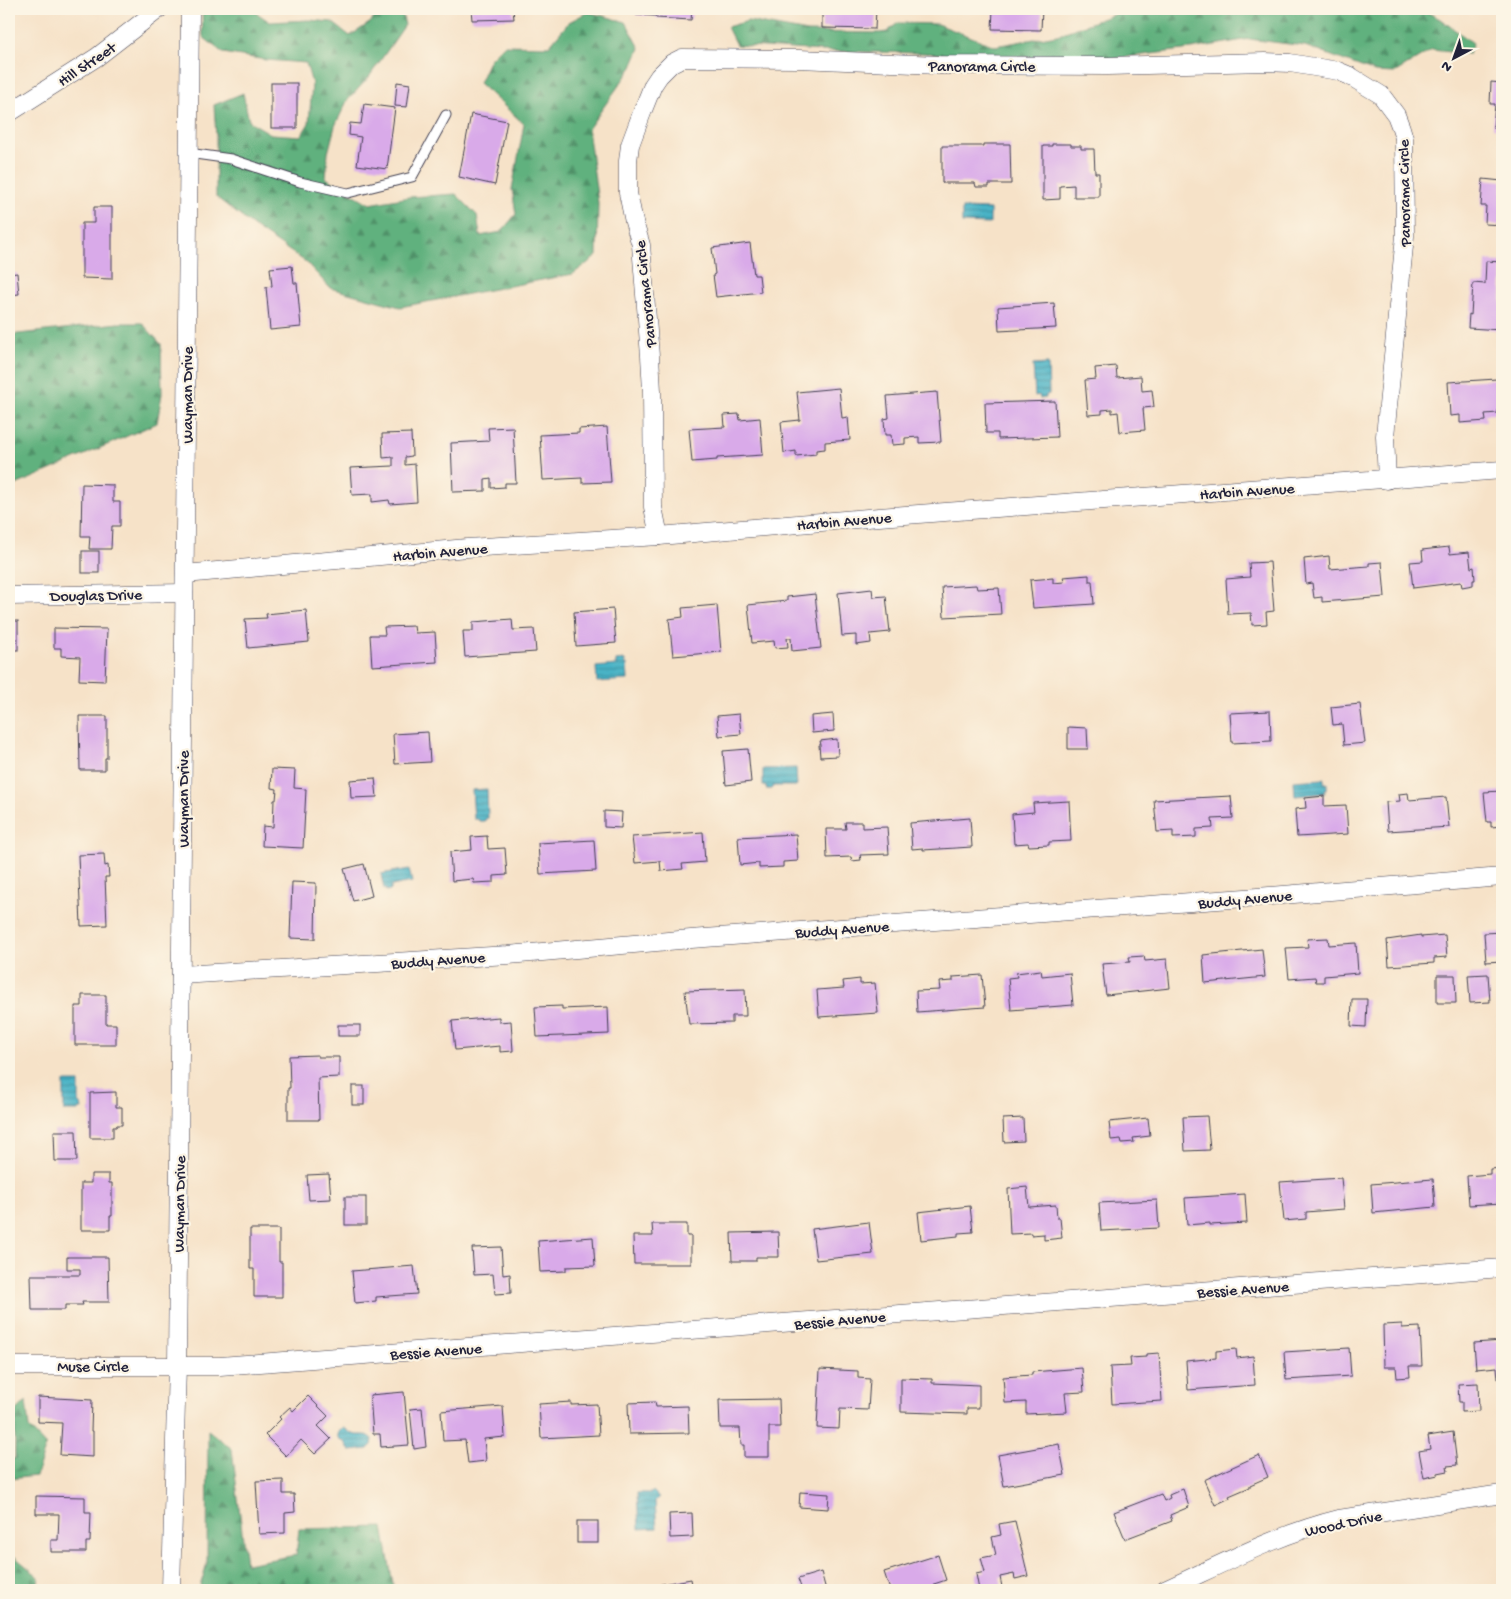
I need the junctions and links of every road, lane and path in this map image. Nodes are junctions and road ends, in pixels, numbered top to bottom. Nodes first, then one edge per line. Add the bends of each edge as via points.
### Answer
1 (159, 9) edge
2 (190, 9) edge
3 (9, 113) edge
4 (446, 115) dead end
5 (188, 153) junction
6 (1502, 470) edge
7 (1387, 480) junction
8 (659, 536) junction
9 (185, 574) junction
10 (184, 593) junction
11 (9, 596) edge
12 (1502, 877) edge
13 (181, 975) junction
14 (1502, 1268) edge
15 (177, 1365) junction
16 (9, 1366) edge
17 (1502, 1494) edge
18 (171, 1590) edge
19 (1165, 1590) edge

1 - 3 street, Hill Street via 98,57
2 - 5 street, Wayman Drive
4 - 5 lane via 412,177 348,193 300,182 231,159
5 - 9 street, Wayman Drive
6 - 7 street, Harbin Avenue
7 - 8 street, Harbin Avenue
7 - 8 street, Panorama Circle via 1385,436 1405,236 1404,138 1396,115 1381,95 1350,76 1290,63 1264,62 1108,66 938,65 682,58 672,62 653,85 630,145 628,160 628,193 641,245 649,338 653,507
8 - 9 street, Harbin Avenue via 467,548
9 - 10 street, Wayman Drive
10 - 11 street, Douglas Drive
10 - 13 street, Wayman Drive
12 - 13 street, Buddy Avenue via 508,955
13 - 15 street, Wayman Drive
14 - 15 street, Bessie Avenue via 220,1366
15 - 16 street, Muse Circle
15 - 18 street, Wayman Drive
17 - 19 street, Wood Drive via 1314,1526

